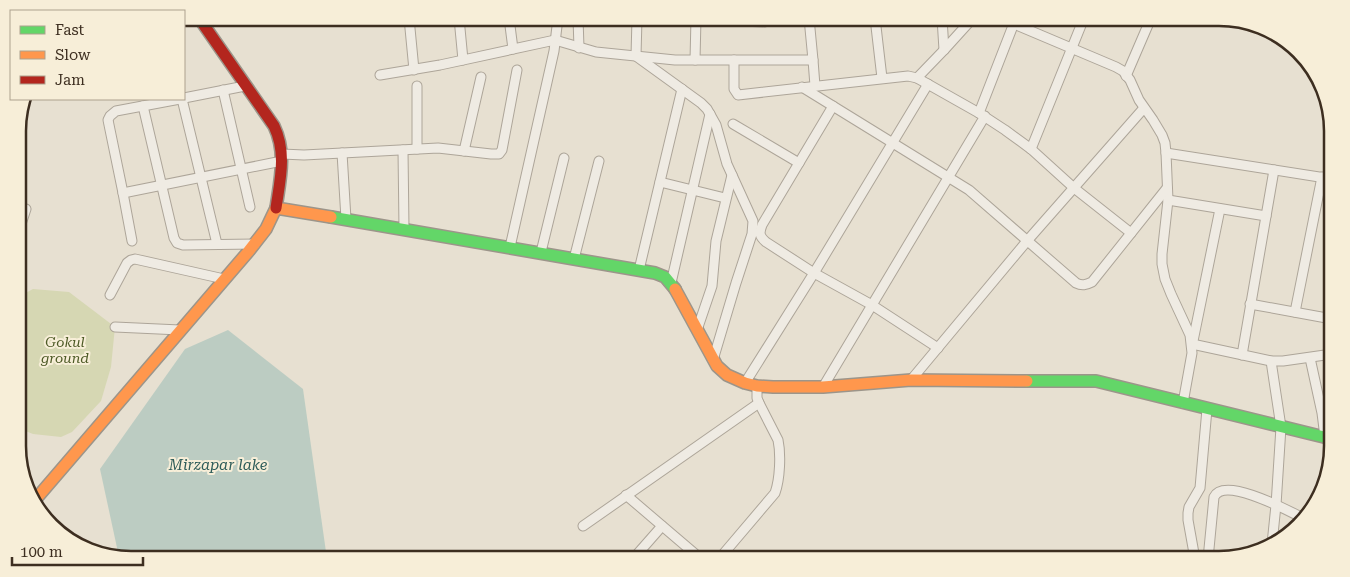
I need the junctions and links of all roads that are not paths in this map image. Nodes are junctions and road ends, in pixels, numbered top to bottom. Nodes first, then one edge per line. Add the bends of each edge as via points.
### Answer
1 (204, 26) edge
2 (410, 26) edge
3 (460, 26) edge
4 (510, 26) edge
5 (557, 26) edge
6 (578, 26) edge
7 (637, 26) edge
8 (696, 26) edge
9 (809, 26) edge
10 (876, 26) edge
11 (942, 26) edge
12 (966, 26) edge
13 (1013, 26) edge
14 (1027, 26) edge
15 (1081, 26) edge
16 (1148, 26) edge
17 (555, 40) junction
18 (579, 48) junction
19 (1072, 48) junction
20 (513, 49) junction
21 (944, 50) junction
22 (636, 56) junction
23 (463, 60) junction
24 (695, 60) junction
25 (734, 60) junction
26 (813, 60) junction
27 (414, 70) junction
28 (517, 70) dead end
29 (380, 75) dead end
30 (1126, 76) junction
31 (481, 77) dead end
32 (882, 78) junction
33 (917, 78) junction
34 (928, 84) junction
35 (245, 86) junction
36 (417, 86) dead end
37 (815, 86) junction
38 (802, 87) junction
39 (682, 89) junction
40 (223, 90) junction
41 (185, 97) edge
42 (172, 100) edge
43 (182, 100) edge
44 (143, 106) junction
45 (833, 106) junction
46 (1144, 108) junction
47 (710, 114) junction
48 (982, 115) junction
49 (734, 124) dead end
50 (892, 143) junction
51 (417, 149) junction
52 (1031, 149) junction
53 (403, 150) junction
54 (464, 151) junction
55 (342, 153) junction
56 (1166, 153) junction
57 (282, 157) junction
58 (564, 158) dead end
59 (599, 161) dead end
60 (799, 163) junction
61 (241, 169) junction
62 (1274, 170) junction
63 (732, 175) junction
64 (200, 177) junction
65 (948, 177) junction
66 (1322, 177) joint
67 (660, 182) junction
68 (162, 185) junction
69 (1074, 188) junction
70 (1167, 188) junction
71 (693, 190) junction
72 (123, 193) junction
73 (726, 198) junction
74 (1168, 200) junction
75 (250, 207) dead end
76 (276, 208) junction
77 (1220, 209) junction
78 (1266, 216) junction
79 (346, 219) junction
80 (404, 229) junction
81 (1131, 233) junction
82 (1027, 241) junction
83 (132, 242) dead end
84 (217, 244) junction
85 (510, 247) junction
86 (252, 248) junction
87 (541, 252) junction
88 (574, 259) junction
89 (639, 270) junction
90 (814, 273) junction
91 (224, 279) junction
92 (671, 283) junction
93 (110, 295) dead end
94 (1250, 304) junction
95 (872, 305) junction
96 (1295, 312) junction
97 (1324, 317) edge
98 (115, 327) dead end
99 (180, 330) junction
100 (697, 330) junction
101 (1192, 344) junction
102 (938, 348) junction
103 (1242, 355) junction
104 (1324, 355) edge
105 (1310, 358) junction
106 (713, 360) junction
107 (1271, 360) junction
108 (911, 380) junction
109 (745, 383) junction
110 (757, 386) junction
111 (823, 386) junction
112 (759, 402) junction
113 (1183, 403) junction
114 (1207, 408) junction
115 (1324, 420) edge
116 (1281, 427) junction
117 (1324, 437) edge
118 (626, 495) junction
119 (39, 496) edge
120 (1276, 505) junction
121 (1297, 516) edge
122 (583, 526) dead end
123 (662, 526) junction
124 (1273, 535) edge
125 (640, 551) edge
126 (692, 551) edge
127 (726, 551) edge
128 (1194, 551) edge
129 (1209, 551) edge

1 - 35 street
2 - 27 street
3 - 23 street
4 - 20 street
5 - 17 street
6 - 18 street
7 - 22 street
8 - 24 street
9 - 26 street
10 - 32 street
11 - 21 street
12 - 21 street
13 - 48 street
14 - 19 street
15 - 19 street
16 - 30 street
17 - 18 street
17 - 20 street
17 - 85 street
18 - 22 street
19 - 30 street via 1116,67
19 - 52 street
20 - 23 street
21 - 33 street
22 - 24 street
22 - 39 street
23 - 27 street
24 - 25 street
25 - 26 street
25 - 38 street via 734,89 738,94
26 - 37 street
27 - 29 street
28 - 54 street via 502,150 499,154
30 - 46 street
31 - 54 street
32 - 33 street
32 - 37 street
33 - 34 street
34 - 48 street
34 - 50 street
35 - 40 street
35 - 57 street via 274,126 282,145
36 - 51 street
37 - 38 street
38 - 45 street
39 - 47 street
39 - 67 street
40 - 41 street
40 - 61 street
42 - 44 street
43 - 64 street
44 - 68 street
44 - 72 street via 116,112 108,120
45 - 50 street
45 - 60 street
46 - 56 street via 1162,135
46 - 69 street
47 - 63 street
47 - 71 street
48 - 52 street
48 - 65 street
49 - 60 street
50 - 65 street
50 - 90 street
51 - 53 street
51 - 54 street
52 - 69 street
53 - 55 street
53 - 80 street
55 - 57 street
55 - 79 street
56 - 62 street
56 - 70 street
57 - 61 street
57 - 76 street
58 - 87 street
59 - 88 street
60 - 90 street via 759,234
61 - 64 street
61 - 75 street
62 - 66 street
62 - 78 street
63 - 73 street
63 - 106 street via 752,215 754,228
64 - 68 street
64 - 84 street
65 - 82 street via 969,190
65 - 95 street
66 - 96 street
67 - 71 street
67 - 89 street
68 - 72 street
68 - 84 street via 177,242 183,245
69 - 81 street
69 - 82 street
70 - 74 street
70 - 81 street
71 - 73 street
71 - 92 street
72 - 83 street
73 - 100 street via 714,250 712,286
74 - 77 street
74 - 101 street via 1163,271
76 - 79 street
76 - 86 street
77 - 78 street
77 - 101 street
78 - 94 street
79 - 80 street
80 - 85 street
81 - 82 street via 1092,282 1085,285 1076,283
82 - 102 street
84 - 86 street
85 - 87 street
86 - 91 street
87 - 88 street
88 - 89 street
89 - 92 street via 655,272
90 - 95 street
90 - 109 street
91 - 93 street via 135,259 127,263
91 - 99 street
92 - 100 street
94 - 96 street
94 - 103 street
95 - 102 street
95 - 111 street
96 - 97 street
98 - 99 street
99 - 119 street
100 - 106 street
101 - 103 street
101 - 113 street
102 - 108 street
103 - 107 street
104 - 105 street
105 - 107 street
105 - 115 street
106 - 109 street via 727,374
107 - 116 street
108 - 111 street
108 - 113 street via 1096,381
109 - 110 street
110 - 111 street
110 - 112 street
112 - 118 street
112 - 127 street via 778,440 778,484
113 - 114 street
114 - 116 street
114 - 128 street via 1200,488 1188,513
116 - 117 street
116 - 120 street
118 - 122 street
118 - 123 street
120 - 121 street
120 - 124 street
120 - 129 street via 1253,495 1230,491 1216,493
123 - 125 street
123 - 126 street

